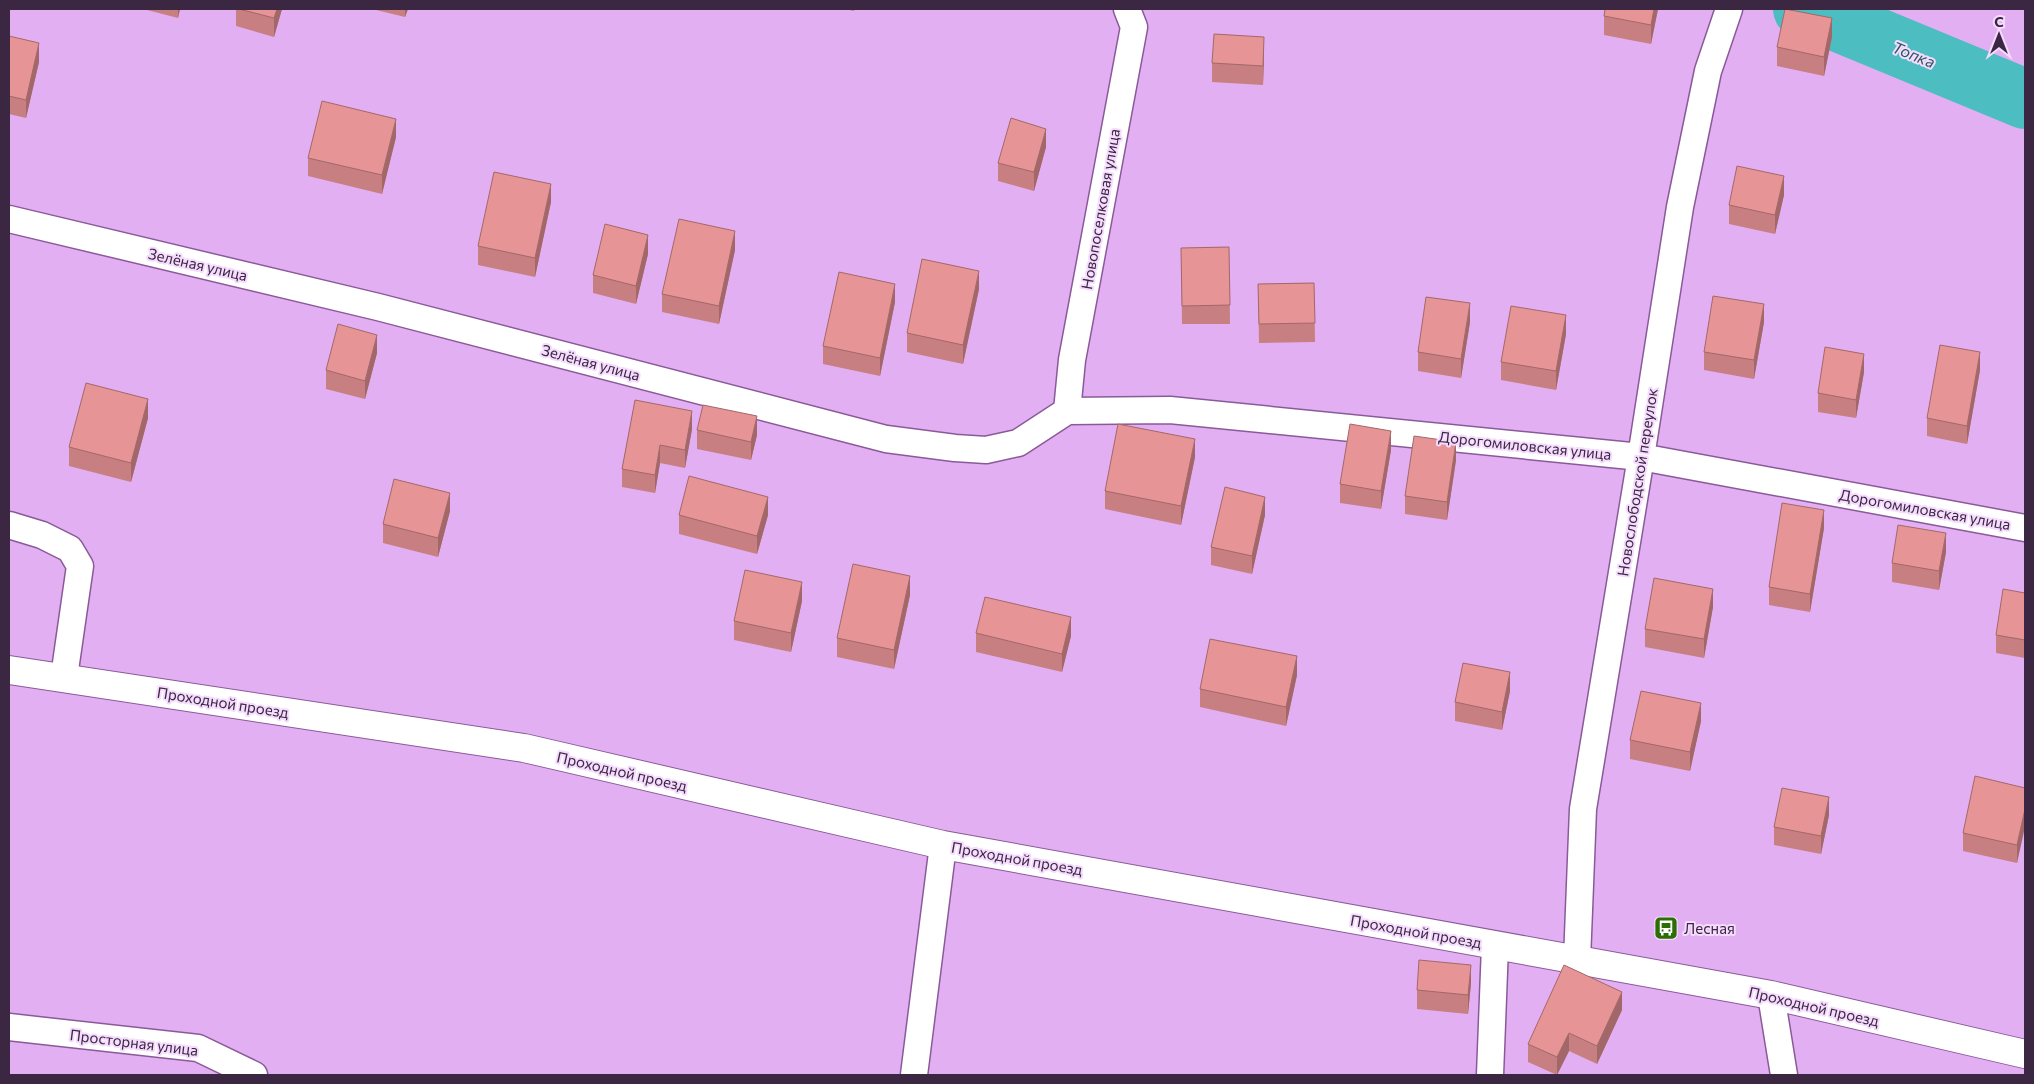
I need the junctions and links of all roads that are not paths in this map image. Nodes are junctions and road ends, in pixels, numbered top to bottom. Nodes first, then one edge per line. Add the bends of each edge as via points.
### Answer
1 (1127, 9) edge
2 (1729, 9) edge
3 (9, 219) edge
4 (1067, 411) junction
5 (1641, 457) junction
6 (9, 525) edge
7 (2025, 528) edge
8 (9, 670) edge
9 (64, 677) junction
10 (943, 844) junction
11 (1496, 946) junction
12 (1577, 960) junction
13 (1771, 995) junction
14 (9, 1028) edge
15 (2025, 1054) edge
16 (254, 1075) edge
17 (914, 1075) edge
18 (1490, 1075) edge
19 (1784, 1075) edge

1 - 4 street, Новопоселковая улица via 1134,27 1072,360
2 - 5 street, Новослободской переулок via 1708,71 1680,207
3 - 4 street, Зелёная улица via 378,306 886,439 986,450 1018,443
4 - 5 street, Дорогомиловская улица via 1170,410
5 - 7 street, Дорогомиловская улица
5 - 12 street, Новослободской переулок via 1583,809
6 - 9 street via 42,535 70,549 80,566
8 - 9 street, Проходной проезд
9 - 10 street, Проходной проезд via 524,748
10 - 11 street, Проходной проезд
10 - 17 street
11 - 12 street, Проходной проезд
11 - 18 street
12 - 13 street, Проходной проезд
13 - 15 street, Проходной проезд
13 - 19 street
14 - 16 street, Просторная улица via 198,1048

